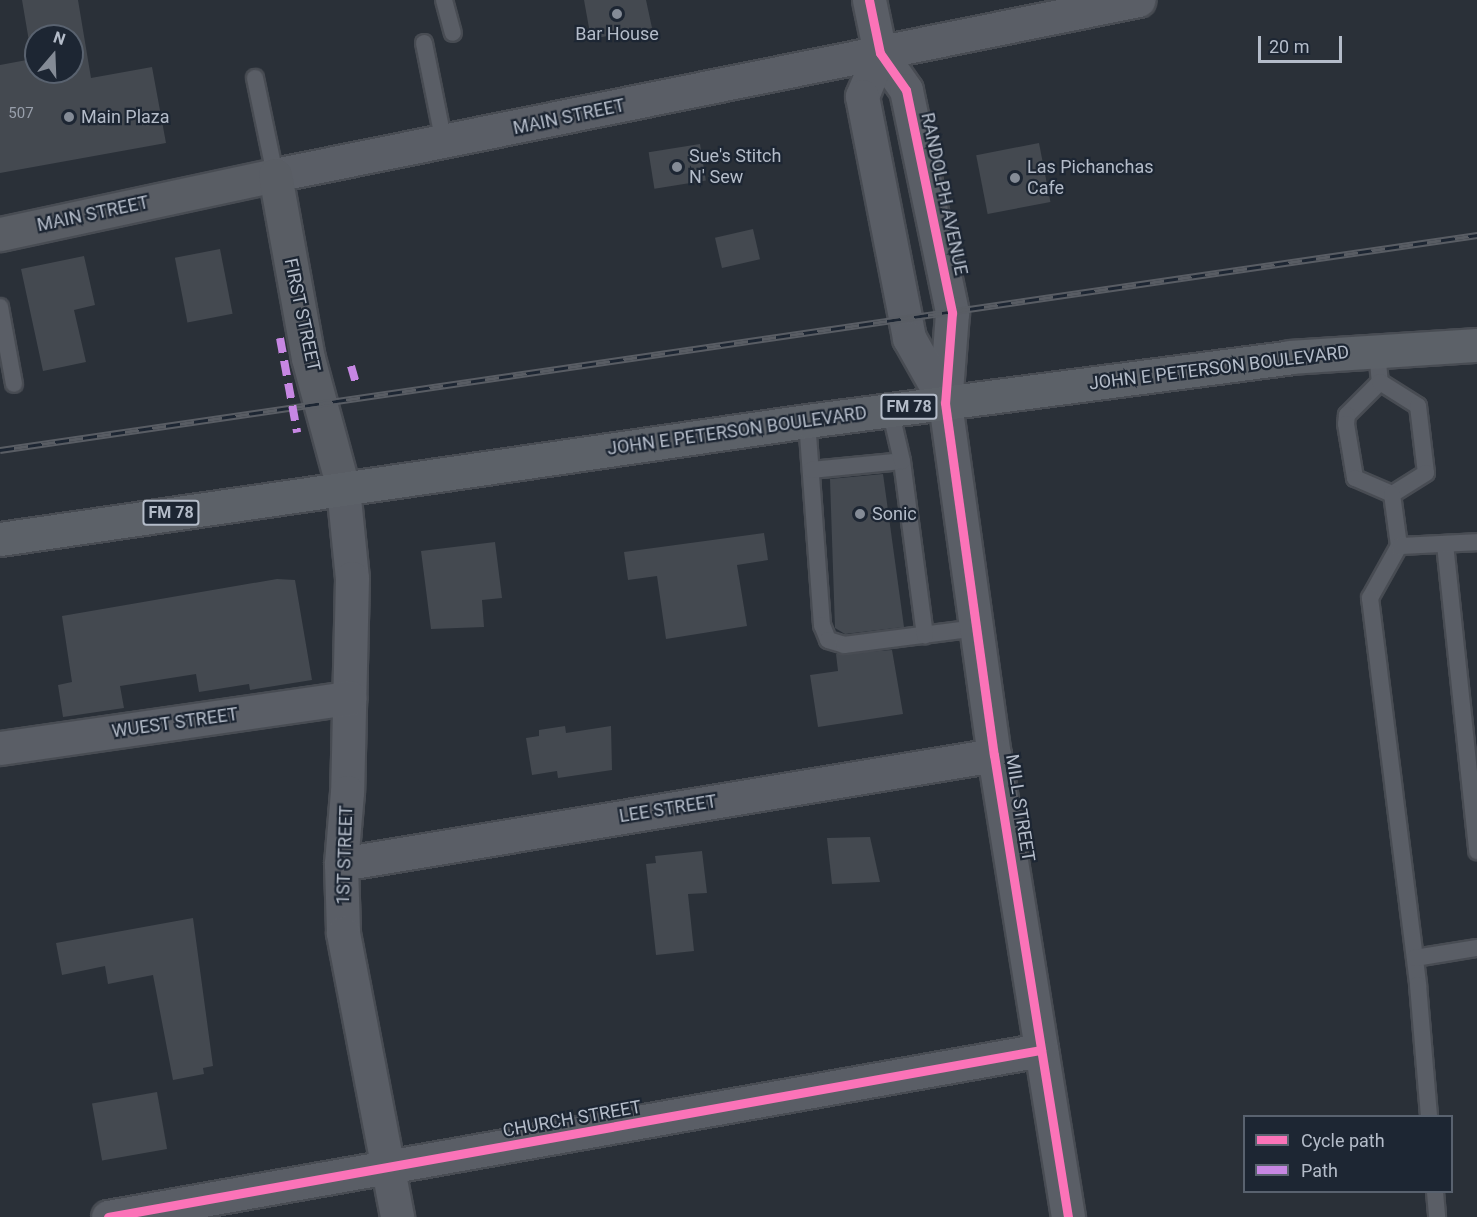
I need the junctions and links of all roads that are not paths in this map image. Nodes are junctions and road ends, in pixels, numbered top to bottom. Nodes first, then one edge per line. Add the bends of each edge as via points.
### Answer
1 (444, 0) edge
2 (869, 0) edge
3 (1138, 0) edge
4 (453, 33) dead end
5 (424, 43) dead end
6 (880, 53) junction
7 (255, 78) dead end
8 (444, 143) junction
9 (274, 176) junction
10 (0, 234) edge
11 (0, 307) edge
12 (1477, 345) edge
13 (1377, 350) junction
14 (1380, 382) junction
15 (14, 384) dead end
16 (945, 403) junction
17 (890, 409) junction
18 (807, 421) junction
19 (902, 461) junction
20 (811, 470) junction
21 (343, 488) junction
22 (1392, 494) junction
23 (0, 539) edge
24 (1477, 542) edge
25 (1445, 544) junction
26 (1399, 546) junction
27 (978, 628) junction
28 (925, 635) junction
29 (349, 698) junction
30 (0, 748) edge
31 (994, 755) junction
32 (1477, 851) edge
33 (341, 864) junction
34 (1477, 948) edge
35 (1415, 958) junction
36 (1041, 1050) junction
37 (1429, 1115) edge
38 (389, 1168) junction
39 (1435, 1193) edge
40 (108, 1217) edge
41 (397, 1217) edge
42 (1068, 1217) edge
43 (1437, 1217) edge

1 - 4 lane
2 - 6 street, RANDOLPH AVENUE
3 - 6 street, MAIN STREET
5 - 8 lane
6 - 8 street, MAIN STREET
6 - 16 street, RANDOLPH AVENUE via 906,90 952,313
6 - 16 street via 862,96 909,338
7 - 9 lane
8 - 9 street, MAIN STREET
9 - 10 main road, MAIN STREET
9 - 21 main road, FIRST STREET via 308,358
11 - 15 lane
12 - 13 main road, JOHN E PETERSON BOULEVARD / FM 78
13 - 14 lane
13 - 16 main road, JOHN E PETERSON BOULEVARD / FM 78
14 - 22 lane via 1347,415 1346,424 1355,478
14 - 22 lane via 1418,406 1424,450 1426,473
16 - 17 main road, JOHN E PETERSON BOULEVARD / FM 78
16 - 27 street, MILL STREET
17 - 18 main road, JOHN E PETERSON BOULEVARD / FM 78
17 - 19 lane
18 - 20 lane
18 - 21 main road, JOHN E PETERSON BOULEVARD / FM 78
19 - 20 lane
19 - 28 lane
20 - 28 lane via 822,625 828,640 844,645
21 - 23 main road, JOHN E PETERSON BOULEVARD / FM 78
21 - 29 street, 1ST STREET via 352,578
22 - 26 lane
24 - 25 lane
25 - 26 lane
25 - 32 lane
26 - 35 lane via 1370,597
27 - 28 lane
27 - 31 street, MILL STREET
29 - 30 street, WUEST STREET
29 - 33 street, 1ST STREET
31 - 33 street, LEE STREET
31 - 36 street, MILL STREET
33 - 38 street, 1ST STREET via 343,933
34 - 35 lane
35 - 37 lane
36 - 38 street, CHURCH STREET
36 - 42 street, MILL STREET
38 - 40 street, CHURCH STREET
38 - 41 street, 1ST STREET
39 - 43 lane

